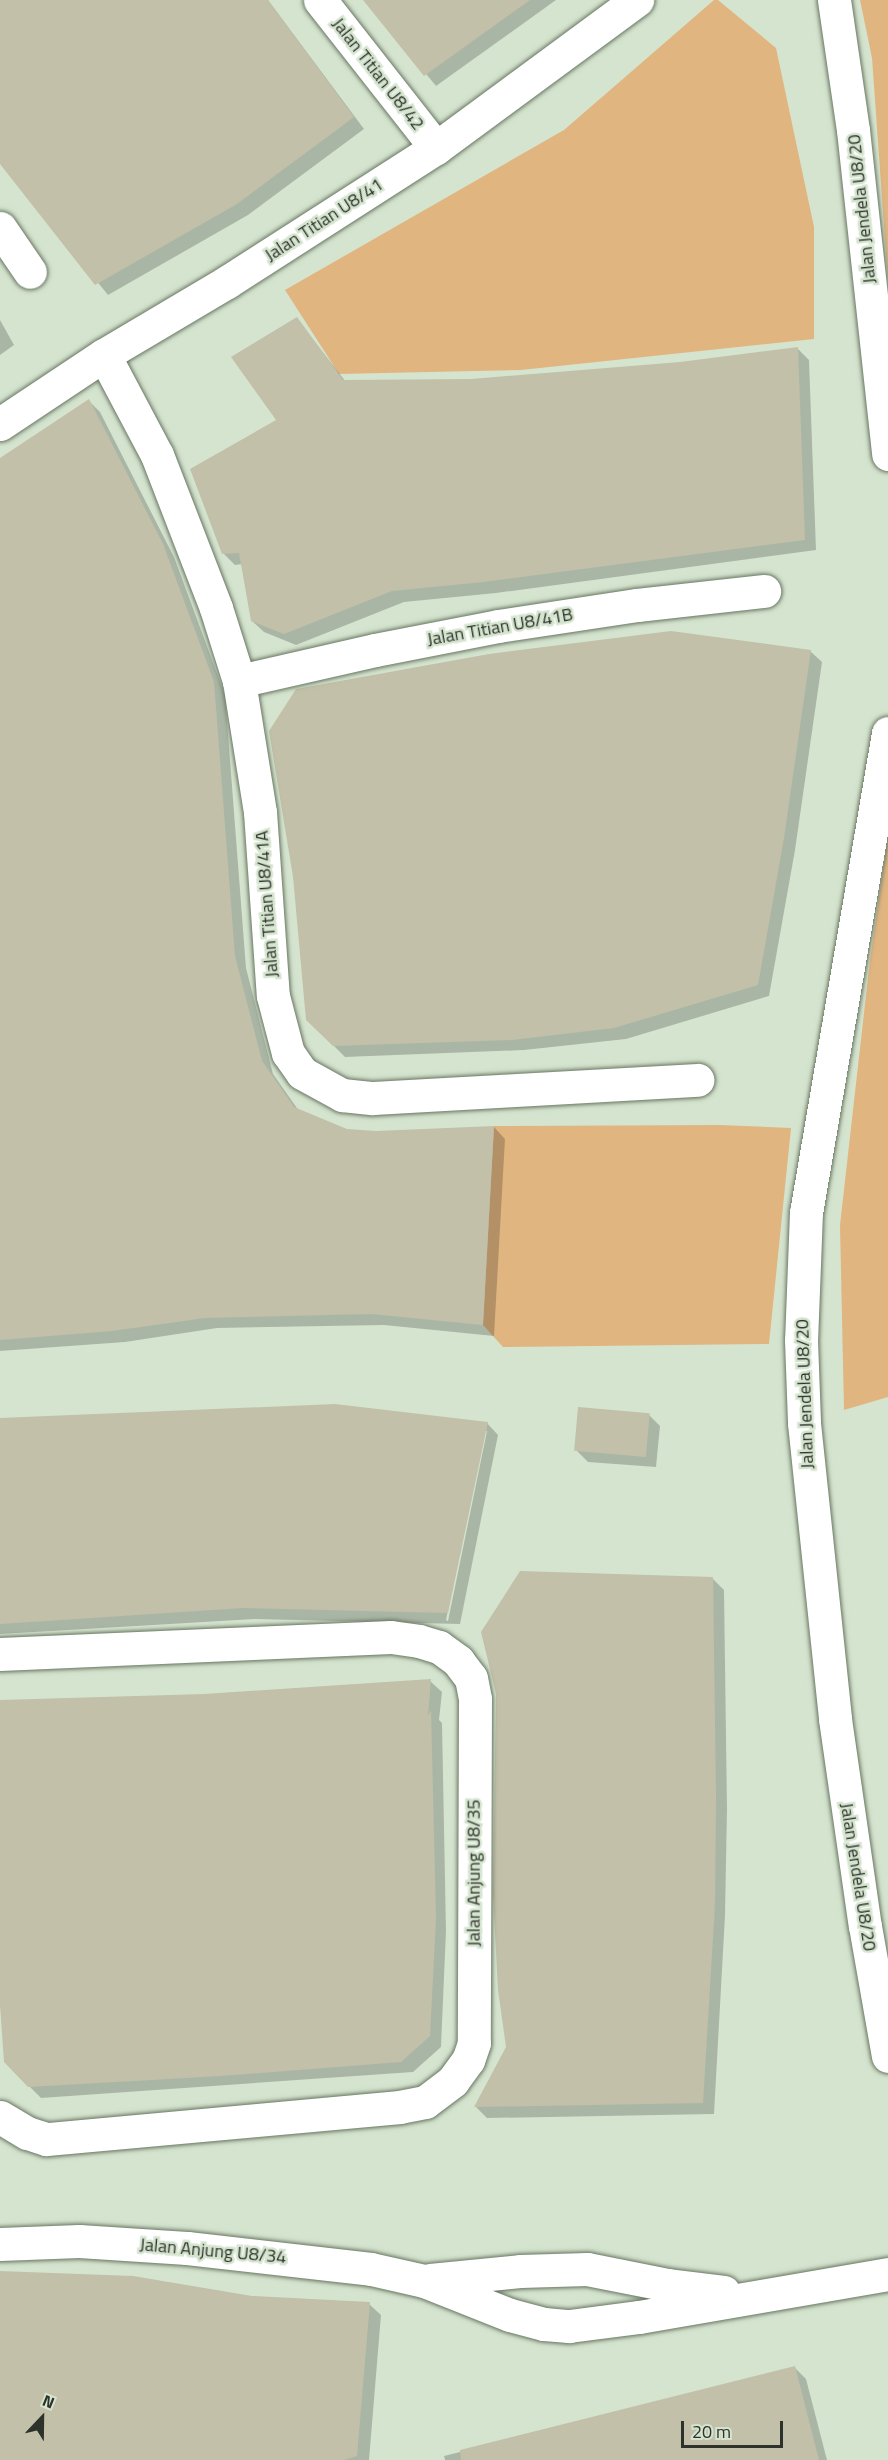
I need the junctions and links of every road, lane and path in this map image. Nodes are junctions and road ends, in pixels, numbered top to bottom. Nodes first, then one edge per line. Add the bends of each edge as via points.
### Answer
1 (320, 0) edge
2 (637, 0) edge
3 (834, 0) edge
4 (436, 148) junction
5 (0, 228) edge
6 (30, 272) dead end
7 (104, 355) junction
8 (0, 424) edge
9 (888, 454) edge
10 (764, 591) dead end
11 (240, 681) junction
12 (888, 734) edge
13 (698, 1080) dead end
14 (0, 1654) edge
15 (888, 2056) edge
16 (0, 2117) edge
17 (0, 2244) edge
18 (888, 2274) edge
19 (424, 2281) junction
20 (761, 2295) junction

1 - 4 street, Jalan Titian U8/42
2 - 4 street, Jalan Titian U8/41
3 - 9 street, Jalan Jendela U8/20 via 853,130
4 - 7 street, Jalan Titian U8/41 via 228,282
5 - 6 street
7 - 8 street, Jalan Titian U8/41
7 - 11 street, Jalan Titian U8/41A via 157,455
10 - 11 street, Jalan Titian U8/41B via 498,626
11 - 13 street, Jalan Titian U8/41A via 260,812 273,996 288,1053 302,1073 342,1095 374,1098
12 - 15 street, Jalan Jendela U8/20 via 806,1212 801,1340 804,1423 835,1719
14 - 16 street, Jalan Anjung U8/35 via 391,1637 439,1647 471,1678 475,1699 474,2043 453,2081 425,2103 400,2107 46,2139
17 - 19 street, Jalan Anjung U8/34 via 79,2241 187,2248 371,2269
18 - 20 street, Jalan Anjung U8/34
19 - 20 street, Jalan Anjung U8/34 via 587,2268 668,2285
19 - 20 street, Jalan Anjung U8/34 via 510,2315 569,2326

